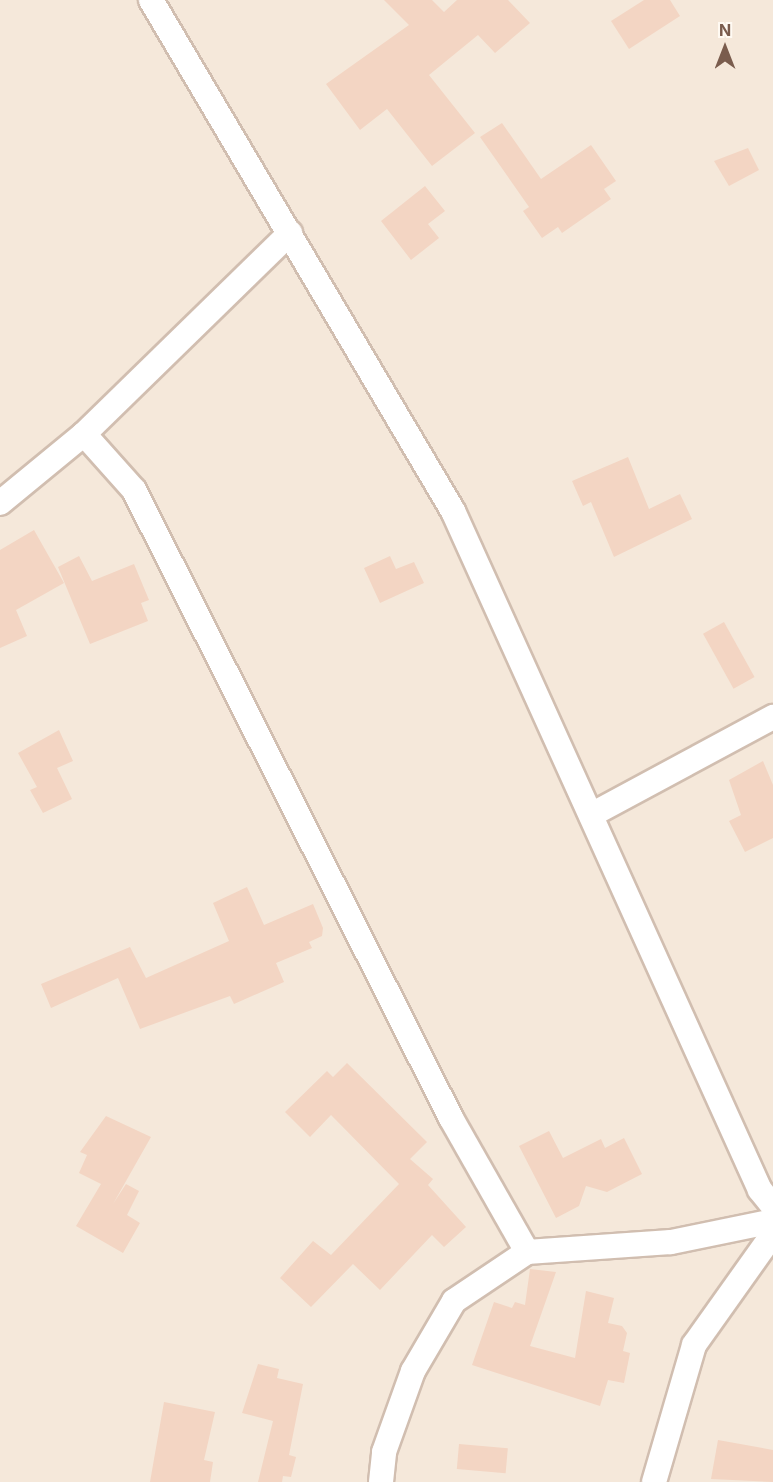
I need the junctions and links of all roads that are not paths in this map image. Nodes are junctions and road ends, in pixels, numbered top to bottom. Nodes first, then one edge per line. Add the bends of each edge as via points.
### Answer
1 (151, 0) edge
2 (290, 232) junction
3 (84, 434) junction
4 (0, 503) edge
5 (773, 717) edge
6 (591, 815) junction
7 (773, 1206) edge
8 (773, 1221) edge
9 (773, 1234) edge
10 (527, 1252) junction
11 (381, 1482) edge
12 (654, 1482) edge

1 - 2 street
2 - 3 street
2 - 6 street via 453,511
3 - 4 street
3 - 10 street via 134,490 451,1118
5 - 6 street
6 - 7 street via 760,1190
8 - 10 street via 671,1242
9 - 12 street via 694,1345
10 - 11 street via 454,1301 412,1371 384,1452

